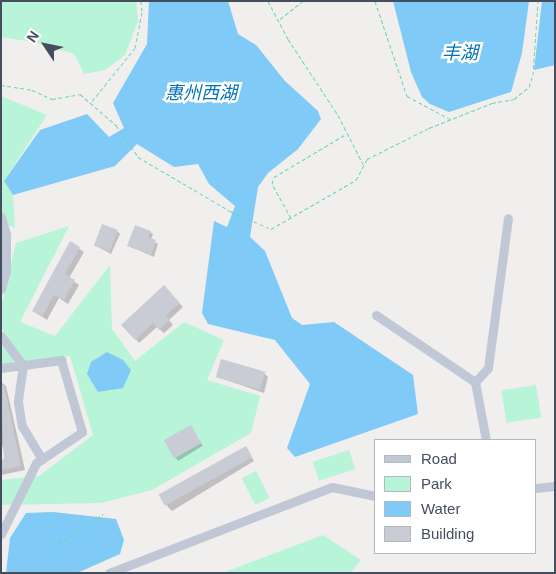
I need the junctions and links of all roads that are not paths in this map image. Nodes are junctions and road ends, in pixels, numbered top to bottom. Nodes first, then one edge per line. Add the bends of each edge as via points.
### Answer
1 (1, 217) edge
2 (508, 218) dead end
3 (1, 289) edge
4 (376, 315) dead end
5 (1, 336) edge
6 (23, 365) junction
7 (1, 368) edge
8 (476, 382) junction
9 (486, 439) edge
10 (42, 460) junction
11 (555, 486) edge
12 (536, 488) edge
13 (374, 496) edge
14 (1, 534) edge
15 (110, 573) edge

1 - 3 street via 6,235 6,271
2 - 8 street via 488,368
4 - 8 street
5 - 6 street
6 - 7 street
6 - 10 street via 18,402 22,426
6 - 10 street via 61,360 82,432
8 - 9 street
10 - 14 street via 36,464
11 - 12 street
13 - 15 street via 332,487

